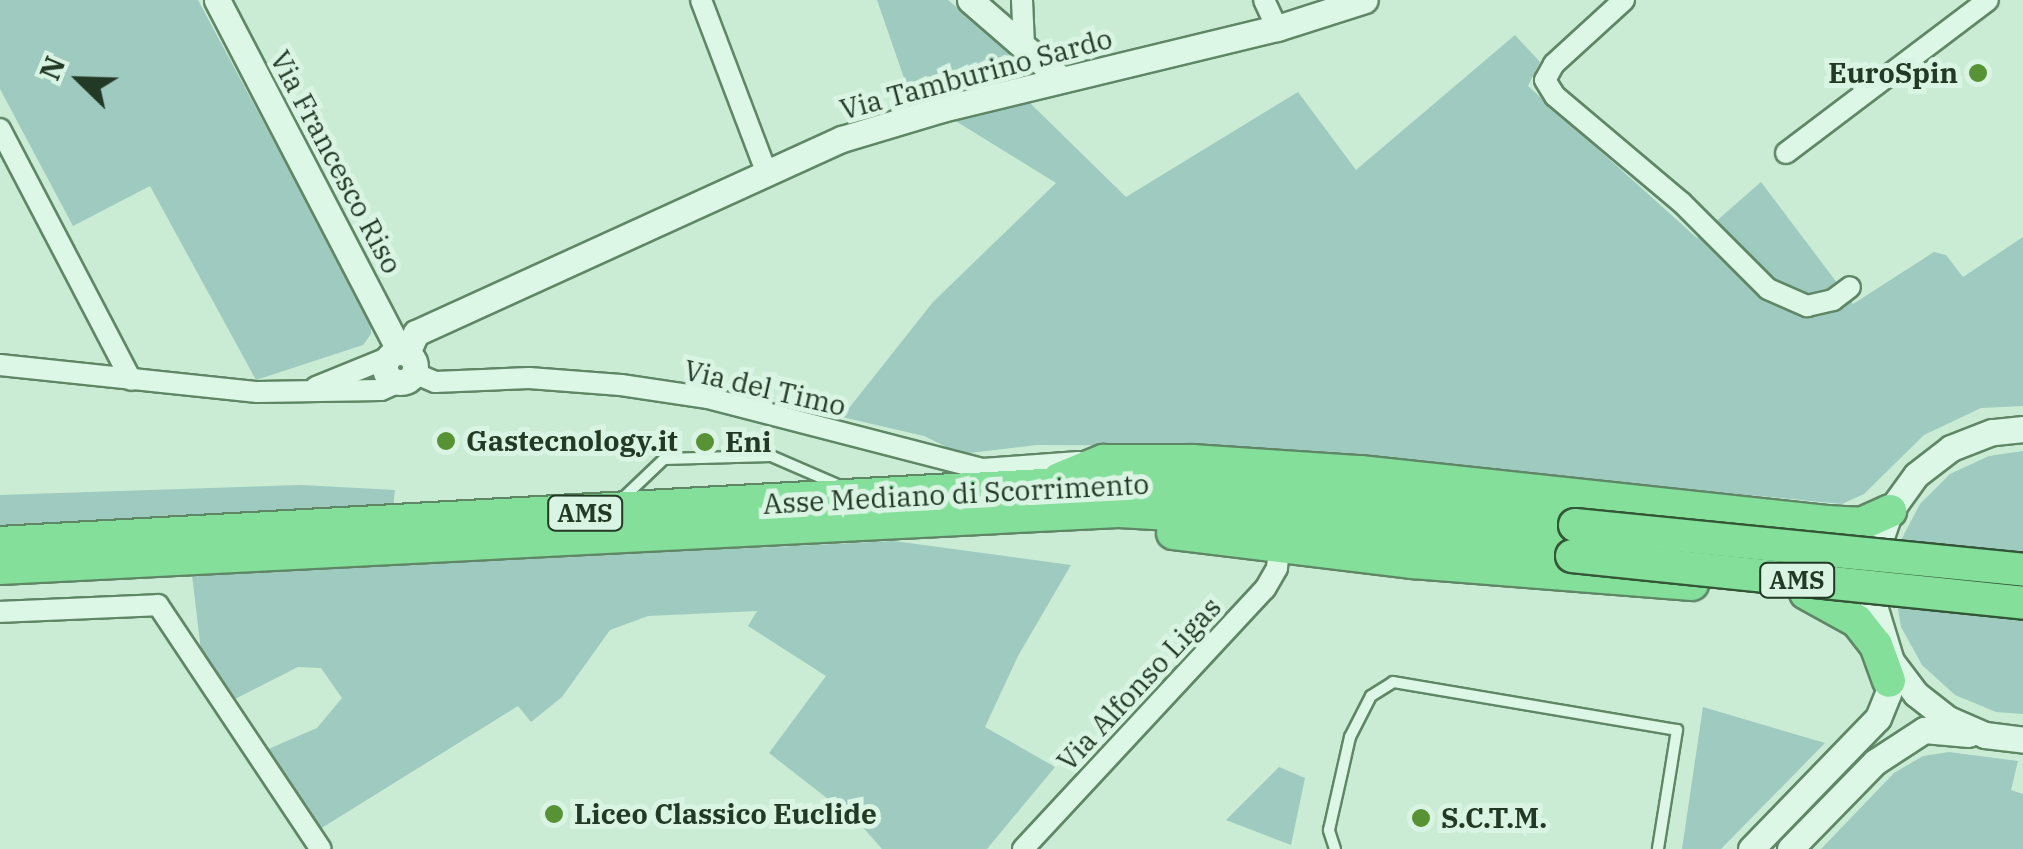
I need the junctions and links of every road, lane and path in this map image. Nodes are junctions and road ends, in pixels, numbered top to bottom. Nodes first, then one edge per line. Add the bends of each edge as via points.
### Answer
1 (702, 0) edge
2 (970, 0) edge
3 (1022, 0) edge
4 (1264, 0) edge
5 (1365, 0) edge
6 (1624, 0) edge
7 (1988, 0) edge
8 (222, 1) edge
9 (1277, 28) junction
10 (1024, 46) junction
11 (1061, 80) junction
12 (0, 129) edge
13 (1786, 153) dead end
14 (767, 174) junction
15 (1850, 287) dead end
16 (401, 364) junction
17 (0, 365) edge
18 (132, 380) junction
19 (2023, 429) edge
20 (1103, 460) junction
21 (1043, 486) junction
22 (867, 498) junction
23 (1890, 510) junction
24 (1119, 511) junction
25 (608, 512) junction
26 (1574, 540) junction
27 (0, 543) edge
28 (1279, 548) junction
29 (134, 549) junction
30 (0, 568) edge
31 (2023, 570) edge
32 (1806, 593) junction
33 (1872, 600) junction
34 (2023, 603) edge
35 (0, 612) edge
36 (1890, 671) junction
37 (1985, 736) junction
38 (2023, 740) edge
39 (320, 849) edge
40 (1023, 849) edge
41 (1335, 849) edge
42 (1658, 849) edge
43 (1751, 849) edge
44 (1790, 849) edge

1 - 14 street
2 - 10 street
3 - 10 street
4 - 9 street
5 - 9 street, Via Tamburino Sardo
6 - 15 street via 1554,64 1546,80 1555,96 1695,215 1768,289 1807,306 1833,300
7 - 13 street
8 - 16 street, Via Francesco Riso
9 - 11 street, Via Tamburino Sardo
10 - 11 street
11 - 14 street, Via Tamburino Sardo via 842,140
12 - 18 street
14 - 16 street, Via Tamburino Sardo via 416,333
16 - 18 street, Via del Timo via 382,390 301,394
16 - 20 street, Via del Timo via 435,382 529,378 708,398 983,469
17 - 18 street, Via del Timo
19 - 23 street via 1992,432 1951,448 1916,475
20 - 21 highway
20 - 23 highway via 1360,472 1826,522 1861,524
21 - 22 highway, Asse Mediano di Scorrimento / AMS
21 - 26 highway, Asse Mediano di Scorrimento / AMS via 1256,489
22 - 25 highway, Asse Mediano di Scorrimento / AMS
22 - 25 lane via 771,456 664,459
23 - 33 street via 1875,554
24 - 26 highway, Asse Mediano di Scorrimento / AMS
24 - 28 highway via 1152,530
24 - 29 highway, Asse Mediano di Scorrimento / AMS
25 - 29 highway, Asse Mediano di Scorrimento / AMS
26 - 31 highway, Asse Mediano di Scorrimento / AMS, bridge
26 - 34 highway, Asse Mediano di Scorrimento / AMS, bridge
27 - 29 highway
28 - 32 highway
28 - 40 street, Via Alfonso Ligas via 1265,589
29 - 30 highway
32 - 33 highway
32 - 36 highway via 1857,621
33 - 36 street
35 - 39 street via 158,606
36 - 37 street via 1948,719
36 - 43 street via 1878,718
37 - 38 street
37 - 44 street via 1924,730 1875,762
41 - 42 lane via 1329,830 1350,737 1371,696 1393,682 1677,730

